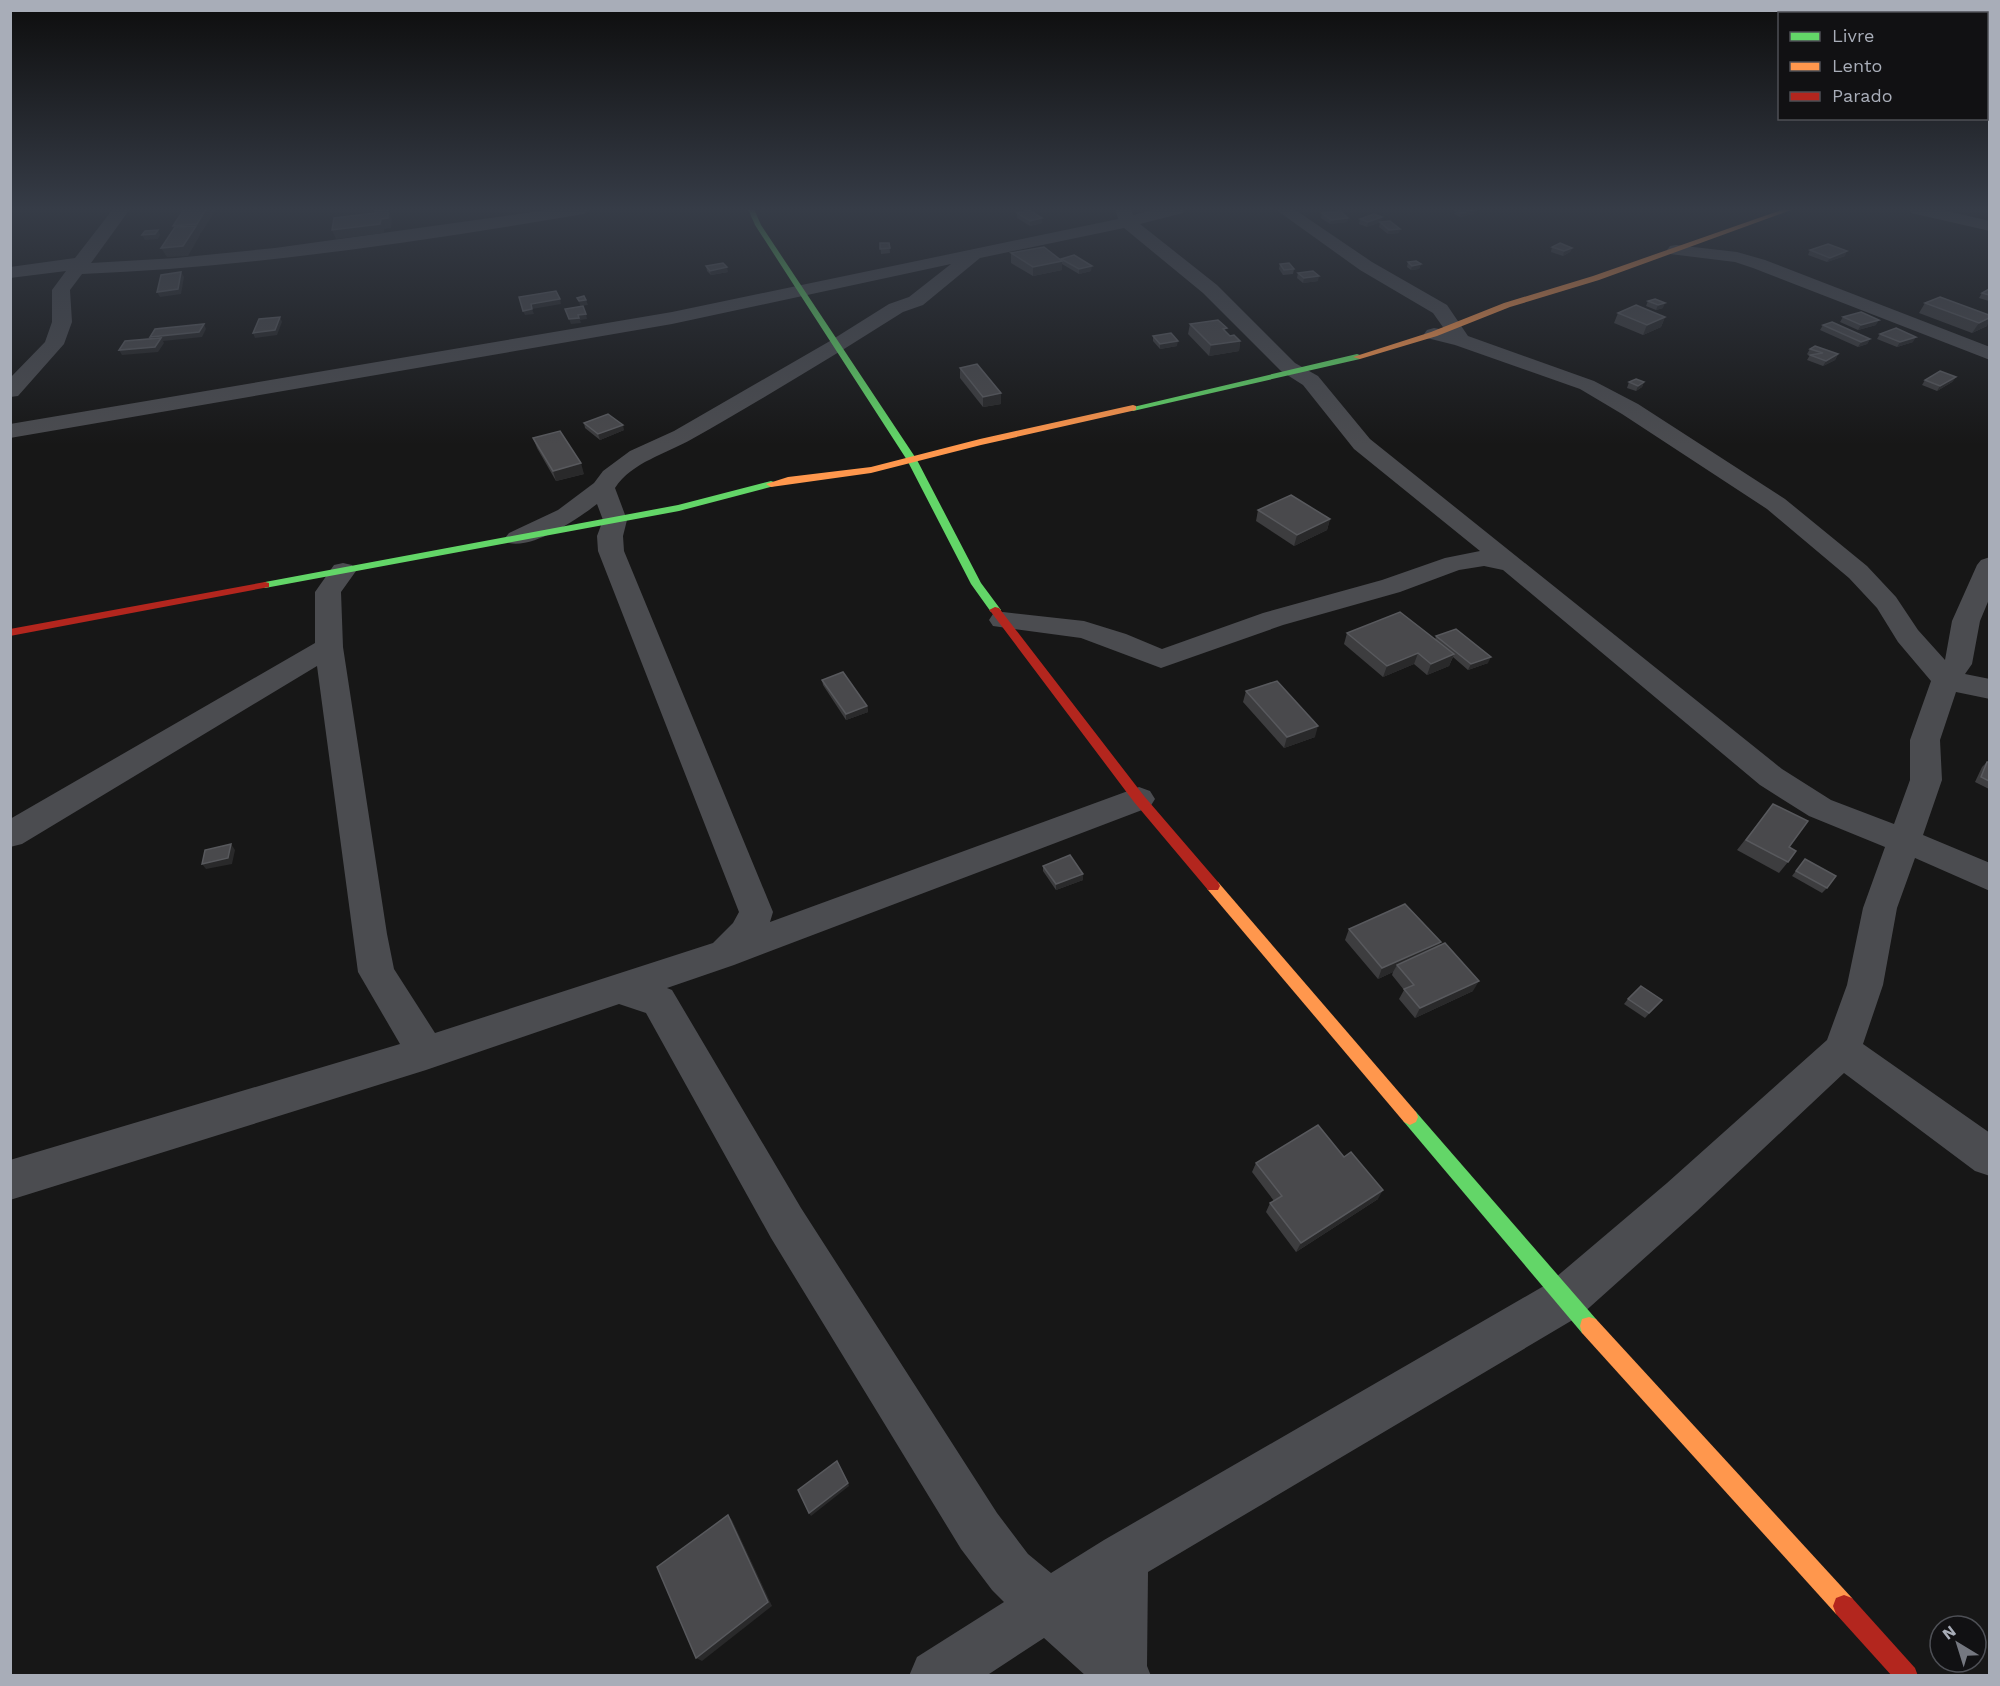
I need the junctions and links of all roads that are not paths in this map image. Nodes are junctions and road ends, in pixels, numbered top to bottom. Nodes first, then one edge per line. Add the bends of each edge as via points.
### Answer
1 (63, 288) edge
2 (814, 288) edge
3 (933, 288) edge
4 (1208, 288) edge
5 (1403, 288) edge
6 (1562, 288) edge
7 (1817, 288) edge
8 (803, 290) junction
9 (1440, 309) junction
10 (1473, 317) junction
11 (1448, 333) junction
12 (837, 345) junction
13 (1989, 354) edge
14 (1269, 378) joint
15 (1309, 380) junction
16 (10, 391) edge
17 (10, 431) edge
18 (912, 460) junction
19 (603, 488) junction
20 (615, 520) junction
21 (518, 537) junction
22 (1512, 564) junction
23 (1989, 565) edge
24 (294, 580) joint
25 (336, 582) junction
26 (1003, 620) junction
27 (10, 633) edge
28 (329, 647) junction
29 (1946, 680) junction
30 (1989, 689) edge
31 (1139, 799) junction
32 (10, 835) edge
33 (1905, 840) junction
34 (1989, 878) edge
35 (721, 955) junction
36 (650, 987) junction
37 (1842, 1050) junction
38 (426, 1053) junction
39 (1989, 1157) edge
40 (10, 1180) edge
41 (1565, 1299) junction
42 (1122, 1558) junction
43 (1048, 1605) junction
44 (1122, 1673) edge
45 (936, 1676) edge
46 (1907, 1676) edge

1 - 16 street via 62,322 54,344
2 - 8 street
3 - 12 street
4 - 15 street via 1288,367
5 - 9 street
6 - 10 street
7 - 13 street
8 - 12 street
8 - 17 street via 587,333
9 - 10 street
9 - 11 street
10 - 11 street
11 - 15 street
11 - 29 street via 1587,385 1776,504 1858,572
12 - 18 street
12 - 19 street via 682,436 638,456 611,476
14 - 15 street
14 - 18 street via 980,441
15 - 22 street via 1360,442
18 - 20 street via 871,470 788,480
18 - 26 street via 976,584
19 - 20 street
19 - 21 street via 561,519
20 - 21 street
20 - 35 street via 611,551 756,912 747,933
21 - 25 street
22 - 26 street via 1484,558 1454,563 1391,586 1273,619 1161,659 1084,630
22 - 33 street via 1771,777 1820,808
23 - 29 street via 1966,621 1958,664
24 - 25 street
24 - 27 street
25 - 28 street
26 - 31 street
28 - 32 street
28 - 38 street via 376,972
29 - 30 street
29 - 33 street via 1925,740 1926,780
31 - 35 street
31 - 41 street
33 - 34 street
33 - 37 street via 1880,908 1865,985
35 - 36 street
36 - 38 street
36 - 43 street via 786,1223 979,1531 1010,1572
37 - 39 street
37 - 41 street
38 - 40 street
41 - 42 street
41 - 46 street
42 - 43 street
42 - 44 street
43 - 44 street
43 - 45 street

